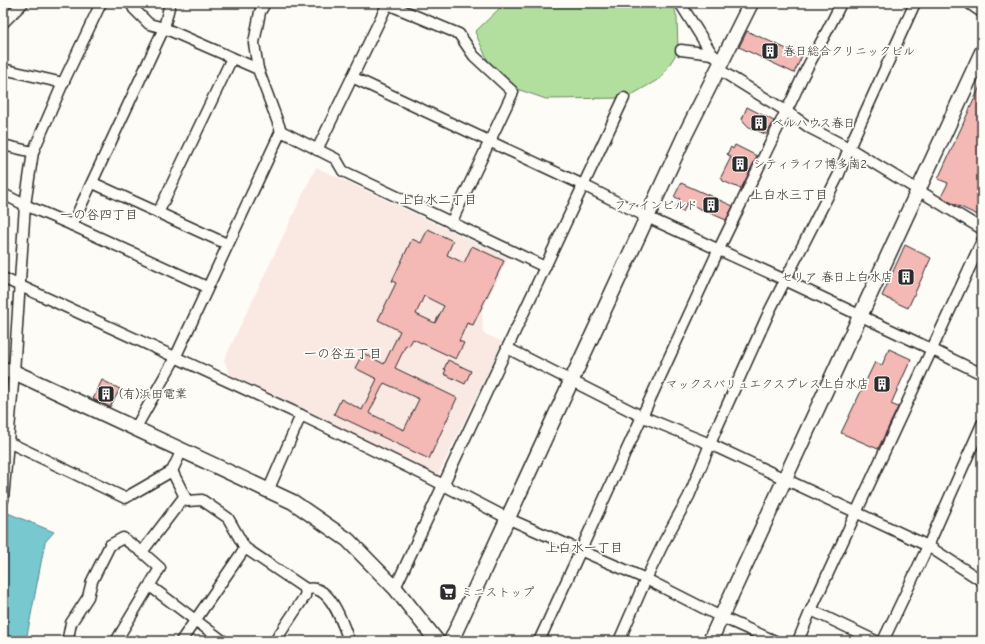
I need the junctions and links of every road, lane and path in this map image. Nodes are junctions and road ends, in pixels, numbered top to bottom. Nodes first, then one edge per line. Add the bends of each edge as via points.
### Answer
1 (23, 3) edge
2 (100, 3) edge
3 (131, 3) edge
4 (170, 3) edge
5 (265, 3) edge
6 (387, 3) edge
7 (680, 3) edge
8 (751, 3) edge
9 (841, 3) edge
10 (915, 3) edge
11 (972, 3) edge
12 (982, 10) edge
13 (3, 23) edge
14 (164, 28) junction
15 (681, 50) dead end
16 (982, 52) edge
17 (232, 58) junction
18 (717, 62) junction
19 (3, 69) edge
20 (258, 69) junction
21 (352, 77) junction
22 (63, 83) junction
23 (624, 98) dead end
24 (786, 111) junction
25 (280, 131) junction
26 (490, 141) junction
27 (3, 145) edge
28 (849, 148) junction
29 (318, 150) junction
30 (33, 152) junction
31 (93, 183) junction
32 (584, 185) junction
33 (918, 190) junction
34 (3, 194) edge
35 (25, 206) junction
36 (158, 213) junction
37 (647, 218) junction
38 (451, 223) junction
39 (72, 225) junction
40 (982, 229) edge
41 (982, 241) edge
42 (227, 244) junction
43 (718, 250) junction
44 (545, 267) junction
45 (3, 278) edge
46 (785, 280) junction
47 (20, 286) junction
48 (207, 287) junction
49 (859, 316) junction
50 (507, 348) junction
51 (931, 349) junction
52 (175, 358) junction
53 (8, 371) edge
54 (982, 374) edge
55 (572, 380) junction
56 (301, 415) junction
57 (641, 416) junction
58 (982, 424) edge
59 (136, 429) junction
60 (8, 442) junction
61 (710, 444) junction
62 (182, 450) junction
63 (172, 471) junction
64 (783, 479) junction
65 (442, 484) junction
66 (268, 491) junction
67 (184, 497) junction
68 (3, 500) edge
69 (856, 512) junction
70 (509, 518) junction
71 (928, 546) junction
72 (245, 548) junction
73 (581, 550) junction
74 (142, 552) junction
75 (646, 579) junction
76 (982, 581) edge
77 (150, 586) junction
78 (395, 588) junction
79 (306, 589) junction
80 (811, 610) junction
81 (721, 617) junction
82 (196, 620) junction
83 (70, 641) edge
84 (116, 641) edge
85 (181, 641) edge
86 (222, 641) edge
87 (275, 641) edge
88 (350, 641) edge
89 (437, 641) edge
90 (451, 641) edge
91 (539, 641) edge
92 (619, 641) edge
93 (710, 641) edge
94 (776, 641) edge
95 (798, 641) edge
96 (876, 641) edge
97 (883, 641) edge

1 - 13 street
2 - 22 street
3 - 14 street via 149,24
4 - 14 street
5 - 20 street via 260,12 254,43
6 - 21 street
6 - 26 street via 459,34 474,56 513,92
7 - 18 street
8 - 18 street
9 - 24 street
10 - 28 street
11 - 12 street
14 - 17 street
14 - 31 street
15 - 18 street
16 - 33 street
17 - 20 street
17 - 36 street
18 - 24 street
18 - 37 street
19 - 22 street
20 - 25 street
21 - 26 street
21 - 29 street
22 - 30 street
23 - 32 street
24 - 28 street via 810,128
24 - 43 street
25 - 29 street
25 - 42 street
26 - 32 street
26 - 38 street
27 - 30 street
28 - 33 street
28 - 46 street via 839,174
29 - 38 street via 336,159 343,171
30 - 35 street
31 - 36 street
31 - 39 street
32 - 37 street
32 - 44 street
33 - 40 street
33 - 49 street
34 - 35 street
35 - 39 street
35 - 47 street
36 - 42 street
37 - 43 street
37 - 55 street
38 - 44 street
39 - 48 street
41 - 51 street
42 - 48 street
43 - 46 street
43 - 57 street
44 - 50 street
45 - 47 street
46 - 49 street
46 - 61 street
47 - 52 street
47 - 53 street
48 - 52 street
49 - 51 street
49 - 64 street
50 - 55 street
50 - 65 street
51 - 54 street
51 - 69 street
52 - 56 street
52 - 59 street
53 - 59 street
53 - 60 street
55 - 57 street
55 - 70 street
56 - 65 street
56 - 66 street
57 - 61 street
57 - 73 street
58 - 71 street
59 - 62 street
60 - 63 street via 125,498
60 - 68 street
61 - 64 street
61 - 75 street via 689,496
62 - 63 street
62 - 66 street
63 - 67 street
64 - 69 street
64 - 81 street
65 - 70 street
65 - 78 street
66 - 78 street via 293,502 348,540
67 - 72 street via 187,501 202,500 228,518
67 - 74 street
69 - 71 street
69 - 80 street
70 - 73 street
70 - 90 street
71 - 76 street
71 - 97 street
72 - 79 street
72 - 82 street
73 - 75 street
73 - 91 street
74 - 77 street via 160,568
74 - 83 street via 123,538 110,545 92,581 88,597 71,623 68,638
75 - 81 street
75 - 92 street
77 - 82 street
77 - 84 street
78 - 89 street
79 - 87 street via 305,596
79 - 88 street via 316,588 328,597
80 - 95 street
80 - 96 street
81 - 93 street
81 - 94 street
82 - 85 street
82 - 86 street

